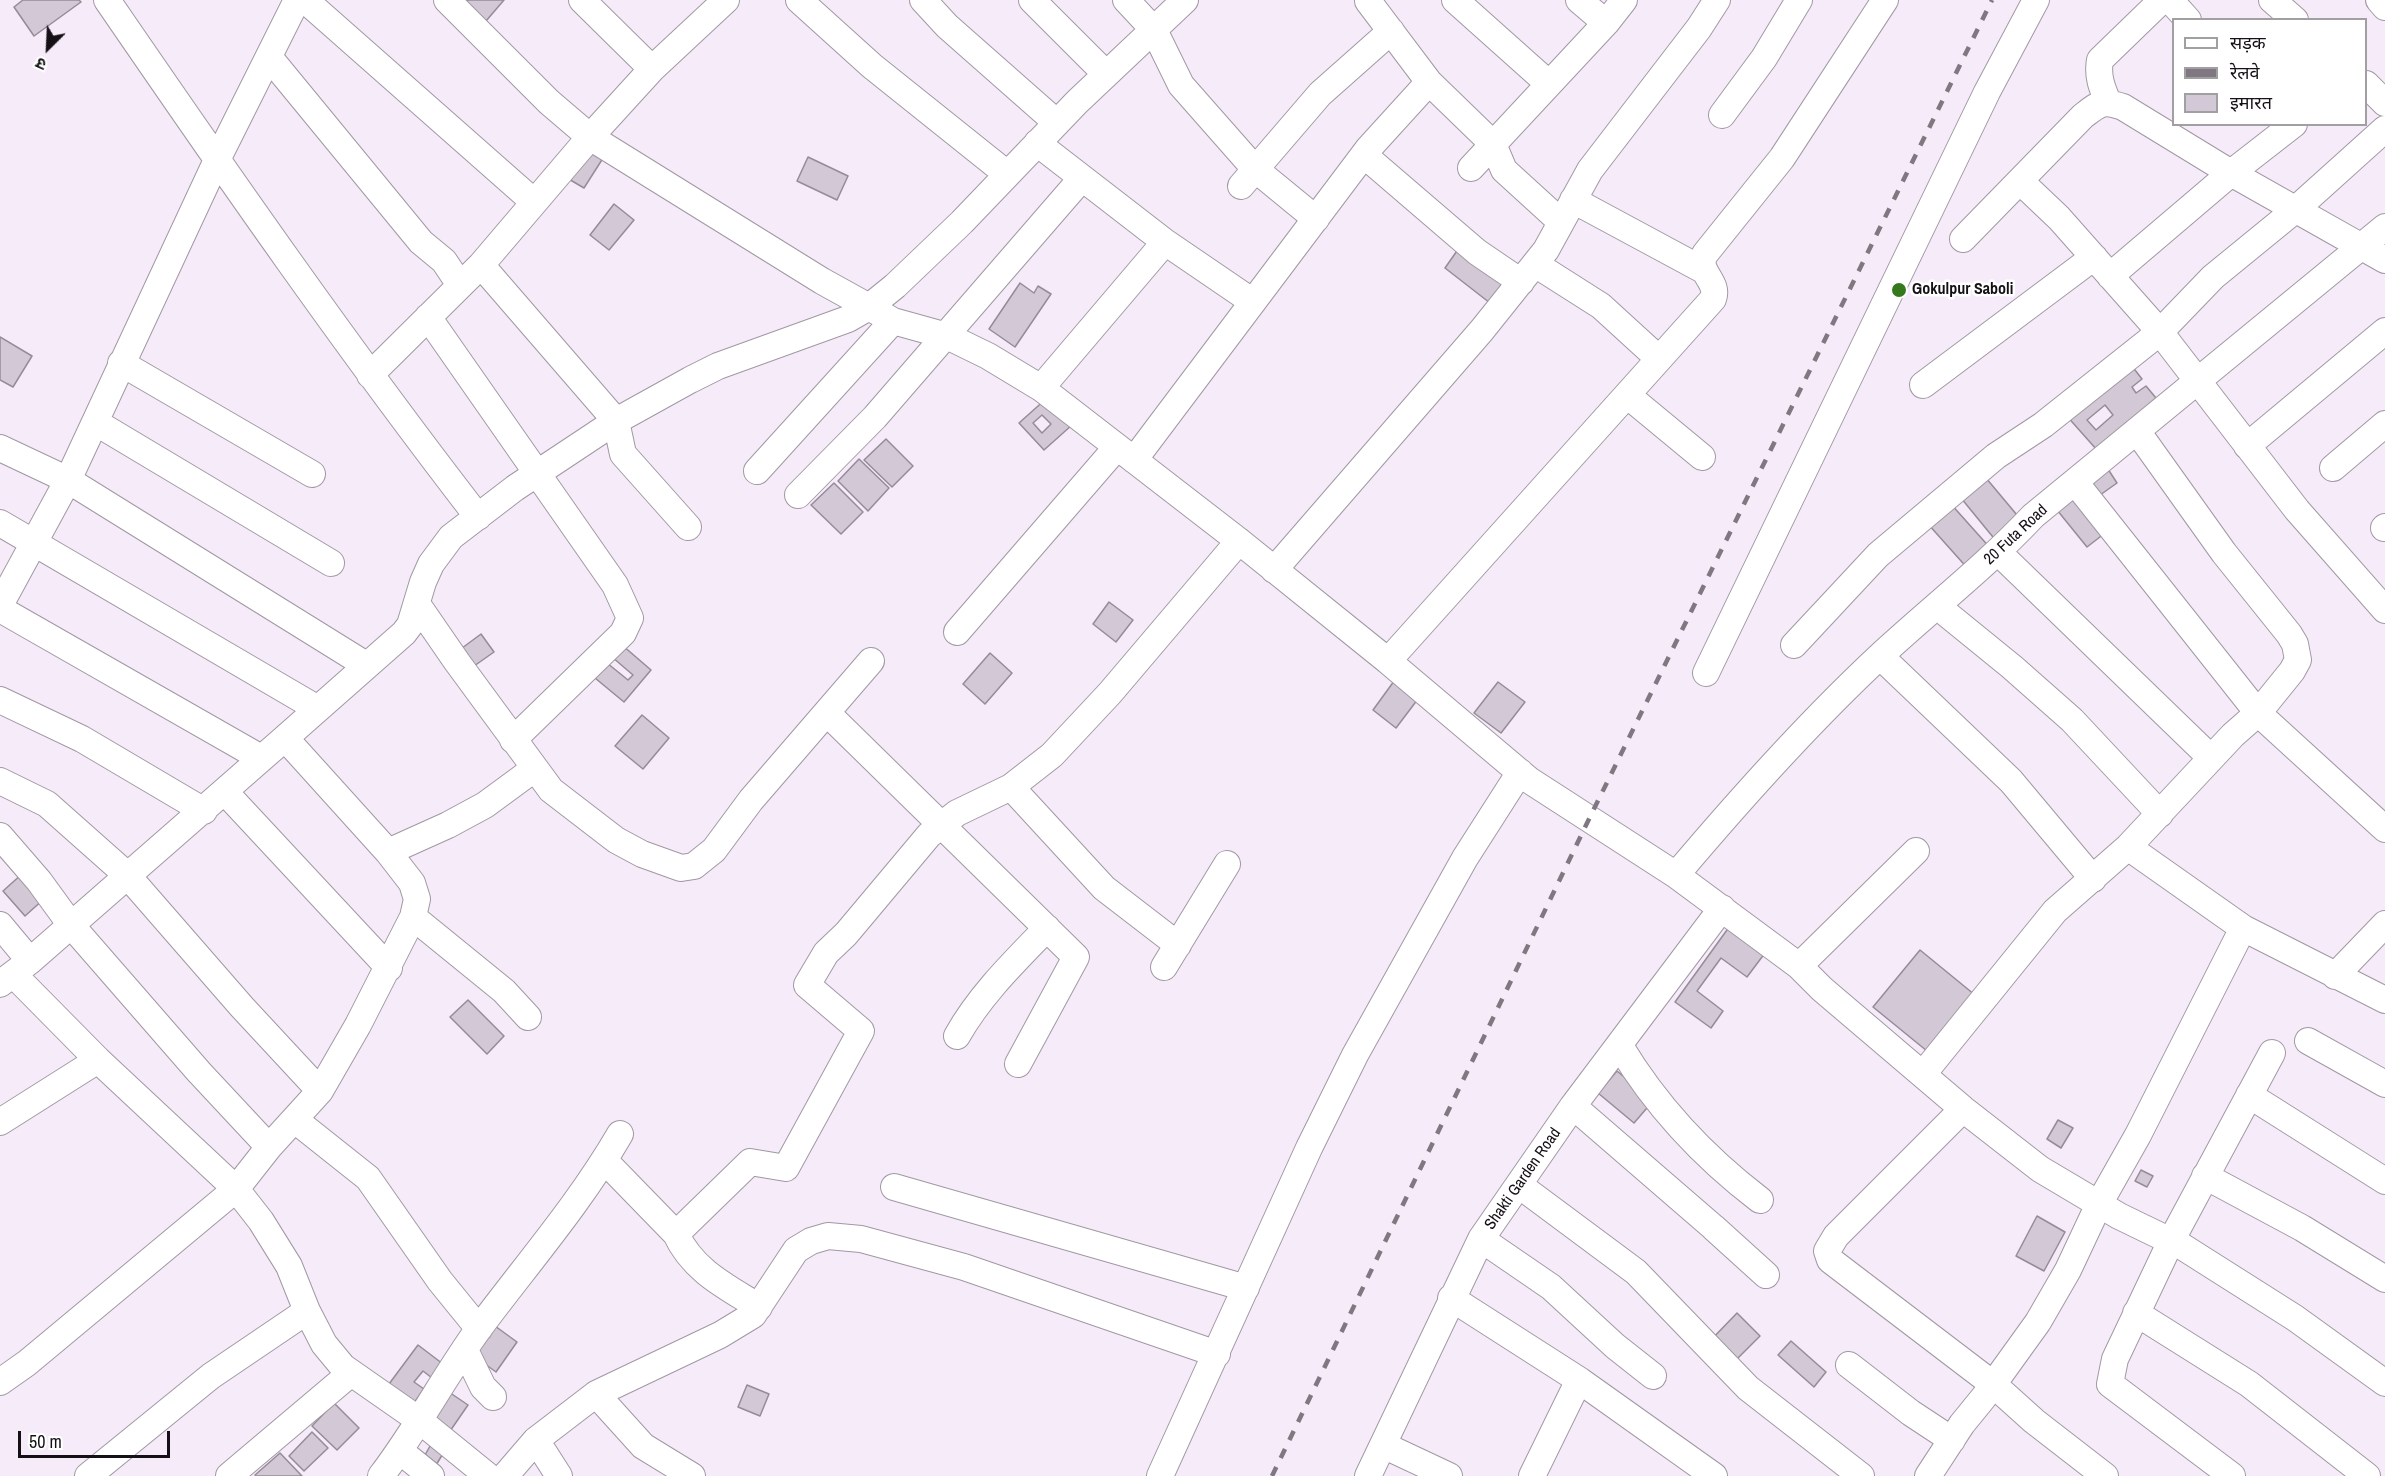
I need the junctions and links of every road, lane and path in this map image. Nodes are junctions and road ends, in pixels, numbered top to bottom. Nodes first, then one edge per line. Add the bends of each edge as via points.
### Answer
1 (107, 0) edge
2 (297, 0) edge
3 (305, 0) edge
4 (447, 0) edge
5 (582, 0) edge
6 (799, 0) edge
7 (923, 0) edge
8 (1032, 0) edge
9 (1126, 0) edge
10 (1185, 0) edge
11 (1455, 0) edge
12 (1579, 0) edge
13 (1624, 0) edge
14 (1717, 0) edge
15 (1799, 0) edge
16 (1885, 0) edge
17 (2036, 0) edge
18 (2162, 0) edge
19 (2170, 0) edge
20 (2272, 0) edge
21 (2379, 0) edge
22 (1368, 1) edge
23 (711, 5) edge
24 (2385, 7) edge
25 (2186, 18) edge
26 (2293, 18) edge
27 (1606, 23) junction
28 (1154, 30) junction
29 (1391, 31) junction
30 (268, 57) junction
31 (652, 69) junction
32 (1107, 74) junction
33 (1429, 82) junction
34 (1549, 84) junction
35 (2367, 85) edge
36 (2108, 102) junction
37 (2385, 103) edge
38 (1722, 115) dead end
39 (1057, 123) junction
40 (2291, 126) edge
41 (2385, 129) edge
42 (590, 137) junction
43 (1037, 143) junction
44 (1493, 144) junction
45 (1364, 155) junction
46 (217, 160) junction
47 (1471, 168) dead end
48 (2230, 173) junction
49 (1007, 174) junction
50 (1248, 177) junction
51 (1082, 178) junction
52 (2020, 181) junction
53 (534, 202) junction
54 (2295, 210) junction
55 (1567, 211) junction
56 (1316, 219) junction
57 (2385, 227) edge
58 (1963, 239) dead end
59 (1165, 242) junction
60 (2362, 247) junction
61 (2385, 260) edge
62 (481, 265) junction
63 (2102, 267) junction
64 (1703, 270) junction
65 (1528, 273) junction
66 (460, 285) junction
67 (1253, 302) junction
68 (869, 307) junction
69 (428, 317) junction
70 (893, 321) junction
71 (2385, 331) edge
72 (2160, 332) junction
73 (946, 336) junction
74 (1659, 359) junction
75 (122, 363) junction
76 (370, 375) junction
77 (2197, 382) junction
78 (1923, 385) dead end
79 (1041, 388) junction
80 (1627, 395) junction
81 (616, 421) junction
82 (94, 422) junction
83 (2385, 424) edge
84 (2137, 431) junction
85 (2247, 446) junction
86 (0, 448) edge
87 (1125, 454) junction
88 (1702, 457) dead end
89 (2333, 468) dead end
90 (757, 471) dead end
91 (312, 474) dead end
92 (536, 474) junction
93 (68, 480) junction
94 (2075, 482) junction
95 (798, 495) dead end
96 (478, 517) junction
97 (0, 523) edge
98 (688, 527) dead end
99 (1239, 541) junction
100 (34, 543) junction
101 (1999, 552) junction
102 (332, 563) dead end
103 (1274, 570) junction
104 (417, 604) junction
105 (1937, 606) junction
106 (0, 607) edge
107 (2385, 610) edge
108 (957, 632) dead end
109 (1794, 645) dead end
110 (1880, 656) junction
111 (1388, 661) junction
112 (871, 662) dead end
113 (366, 665) junction
114 (1706, 673) dead end
115 (0, 700) edge
116 (318, 709) junction
117 (827, 713) junction
118 (2258, 713) junction
119 (285, 738) junction
120 (513, 740) junction
121 (261, 758) junction
122 (2211, 758) junction
123 (534, 769) junction
124 (1520, 772) junction
125 (0, 781) edge
126 (1011, 787) junction
127 (225, 792) junction
128 (204, 811) junction
129 (2160, 814) junction
130 (943, 825) junction
131 (2385, 829) edge
132 (0, 836) edge
133 (2128, 847) junction
134 (1916, 851) dead end
135 (388, 852) junction
136 (1227, 864) dead end
137 (127, 875) junction
138 (1677, 875) junction
139 (2093, 879) junction
140 (1722, 908) junction
141 (412, 917) junction
142 (2385, 924) edge
143 (0, 925) edge
144 (71, 925) junction
145 (1047, 928) junction
146 (2243, 928) junction
147 (1178, 945) junction
148 (1799, 966) junction
149 (1164, 967) dead end
150 (388, 968) junction
151 (15, 973) edge
152 (2335, 976) junction
153 (2385, 1000) edge
154 (528, 1017) dead end
155 (957, 1036) dead end
156 (2308, 1041) dead end
157 (1620, 1046) junction
158 (2272, 1053) dead end
159 (98, 1059) junction
160 (1018, 1064) dead end
161 (1923, 1074) junction
162 (2385, 1084) edge
163 (320, 1091) junction
164 (2249, 1095) junction
165 (1574, 1106) junction
166 (1963, 1109) junction
167 (295, 1120) junction
168 (0, 1122) edge
169 (620, 1134) dead end
170 (269, 1147) junction
171 (604, 1160) junction
172 (2205, 1176) junction
173 (2385, 1181) edge
174 (1519, 1185) junction
175 (894, 1187) dead end
176 (236, 1189) junction
177 (1760, 1200) dead end
178 (2099, 1204) junction
179 (676, 1234) junction
180 (1481, 1239) junction
181 (2171, 1241) junction
182 (1766, 1275) dead end
183 (2385, 1278) edge
184 (1246, 1288) junction
185 (1451, 1298) junction
186 (759, 1307) junction
187 (307, 1311) junction
188 (2136, 1313) junction
189 (472, 1339) junction
190 (1217, 1354) junction
191 (1849, 1365) dead end
192 (351, 1373) junction
193 (1653, 1376) dead end
194 (1579, 1380) junction
195 (0, 1382) edge
196 (2385, 1383) edge
197 (1994, 1385) junction
198 (596, 1394) junction
199 (493, 1397) dead end
200 (419, 1420) junction
201 (536, 1440) junction
202 (1952, 1440) junction
203 (1383, 1445) junction
204 (400, 1451) junction
205 (88, 1476) edge
206 (230, 1476) edge
207 (381, 1476) edge
208 (431, 1476) edge
209 (488, 1476) edge
210 (505, 1476) edge
211 (559, 1476) edge
212 (692, 1476) edge
213 (1160, 1476) edge
214 (1368, 1476) edge
215 (1449, 1476) edge
216 (1532, 1476) edge
217 (1714, 1476) edge
218 (1861, 1476) edge
219 (1928, 1476) edge
220 (2105, 1476) edge
221 (2232, 1476) edge
222 (2367, 1476) edge

1 - 46 street
2 - 30 street
3 - 53 street
4 - 42 street via 549,102
5 - 31 street
6 - 49 street via 872,66
7 - 39 street
8 - 32 street
9 - 28 street
10 - 28 street
11 - 34 street
12 - 27 street
13 - 27 street
14 - 55 street via 1590,170
15 - 38 street via 1764,58
16 - 64 street via 1782,158 1705,254
17 - 114 street via 1987,93
18 - 36 street via 2100,60 2101,86
19 - 25 street
20 - 26 street
21 - 24 street
22 - 29 street
23 - 31 street
27 - 34 street
28 - 32 street
28 - 50 street via 1181,86
29 - 33 street
29 - 50 street via 1320,94
30 - 46 street
30 - 66 street via 421,242 444,261
31 - 42 street
32 - 39 street
33 - 44 street
33 - 45 street
34 - 44 street
35 - 37 street
36 - 48 street via 2123,107
36 - 52 street via 2083,116
39 - 43 street
40 - 48 street
41 - 54 street
42 - 53 street
42 - 68 street
43 - 49 street
43 - 51 street
44 - 47 street
44 - 55 street via 1504,170
45 - 56 street
45 - 65 street via 1477,252
46 - 75 street
46 - 76 street
48 - 54 street
48 - 63 street
49 - 68 street
50 - 56 street
51 - 59 street
51 - 73 street
52 - 58 street
52 - 63 street
53 - 62 street
54 - 60 street
54 - 72 street via 2213,277
55 - 64 street
55 - 65 street
56 - 67 street
57 - 60 street, 20 Futa Road
59 - 67 street
59 - 79 street
60 - 61 street
60 - 77 street, 20 Futa Road
62 - 66 street
62 - 81 street
63 - 72 street
63 - 78 street
64 - 74 street via 1714,285 1713,299
65 - 74 street via 1601,306
65 - 103 street
66 - 69 street
67 - 87 street
68 - 70 street
68 - 81 street via 848,319 718,366
69 - 76 street
69 - 92 street
70 - 73 street
70 - 90 street
71 - 85 street
72 - 77 street
72 - 109 street via 2043,425 1996,456 1878,555
73 - 79 street
73 - 95 street via 875,417
74 - 80 street
75 - 82 street
75 - 91 street
76 - 96 street
77 - 84 street, 20 Futa Road
77 - 85 street
79 - 87 street
80 - 88 street
80 - 111 street
81 - 92 street
81 - 98 street via 623,454
82 - 93 street
82 - 102 street
83 - 89 street
84 - 94 street, 20 Futa Road
84 - 118 street via 2295,644 2298,660
85 - 107 street
86 - 93 street
87 - 99 street
87 - 108 street
92 - 96 street
92 - 120 street via 615,585 630,618 623,633
93 - 100 street
93 - 113 street
94 - 101 street, 20 Futa Road via 2033,516
94 - 118 street
96 - 104 street via 451,537 431,564
97 - 100 street
99 - 103 street
99 - 126 street via 1110,693 1052,755
100 - 106 street
100 - 116 street
101 - 105 street, 20 Futa Road
101 - 122 street
103 - 111 street
104 - 113 street via 404,633
104 - 120 street
105 - 110 street, 20 Futa Road
105 - 129 street via 2072,720
106 - 121 street
110 - 138 street, 20 Futa Road via 1755,783
110 - 139 street via 2011,781
111 - 124 street
112 - 117 street
113 - 116 street
115 - 128 street via 81,739
116 - 119 street
117 - 123 street via 751,800 714,850 694,866 681,868 662,862 616,840 551,790
117 - 130 street
118 - 122 street
118 - 131 street
119 - 121 street
119 - 135 street
120 - 123 street
121 - 127 street
122 - 129 street
123 - 135 street via 485,805
124 - 138 street
124 - 184 street via 1465,858 1355,1054
125 - 137 street via 47,804
126 - 130 street via 957,813
126 - 147 street via 1104,888
127 - 128 street
127 - 150 street
128 - 137 street
129 - 133 street
130 - 145 street
130 - 179 street via 916,850 826,953 807,985 861,1031 786,1168 750,1162
132 - 144 street
133 - 139 street
133 - 146 street
134 - 148 street
135 - 141 street via 412,882 417,898
136 - 147 street
137 - 144 street
137 - 163 street
138 - 140 street
139 - 161 street via 2055,911
140 - 148 street
140 - 157 street, Shakti Garden Road
141 - 150 street
141 - 154 street via 504,991
142 - 152 street
143 - 151 street
144 - 151 street
144 - 170 street
145 - 155 street via 987,991
145 - 160 street via 1076,957
146 - 152 street
146 - 178 street
147 - 149 street
148 - 161 street
150 - 163 street
151 - 159 street
152 - 153 street
156 - 162 street
157 - 165 street, Shakti Garden Road
157 - 177 street via 1696,1145
158 - 164 street
159 - 168 street
159 - 176 street
161 - 166 street
163 - 167 street
164 - 172 street
164 - 173 street
165 - 174 street, Shakti Garden Road
165 - 182 street
166 - 178 street via 2040,1169
166 - 197 street via 1836,1236 1827,1251 1838,1268
167 - 170 street
167 - 189 street via 369,1178 440,1281
169 - 171 street
170 - 176 street
171 - 179 street
171 - 189 street
172 - 181 street
172 - 183 street
174 - 180 street, Shakti Garden Road
174 - 218 street via 1636,1272 1748,1388
175 - 184 street
176 - 187 street via 289,1266
176 - 195 street
178 - 181 street
178 - 197 street via 2043,1314
179 - 186 street via 683,1250 702,1271
180 - 185 street, Shakti Garden Road
180 - 193 street via 1551,1287
181 - 188 street
181 - 196 street via 2295,1318
184 - 190 street
185 - 194 street
185 - 203 street, Shakti Garden Road
186 - 190 street via 795,1250 828,1236 861,1239 964,1267
186 - 198 street via 727,1331
187 - 192 street via 324,1344
187 - 205 street via 211,1376
188 - 221 street via 2115,1359 2110,1384
188 - 222 street via 2249,1384
189 - 199 street via 483,1387
189 - 200 street
190 - 213 street
191 - 202 street
192 - 200 street
192 - 206 street
194 - 216 street
194 - 217 street
197 - 202 street
197 - 220 street
198 - 201 street
198 - 212 street via 643,1446
200 - 204 street
200 - 209 street
201 - 210 street
201 - 211 street
202 - 219 street
203 - 214 street, Shakti Garden Road
203 - 215 street
204 - 207 street
204 - 208 street

